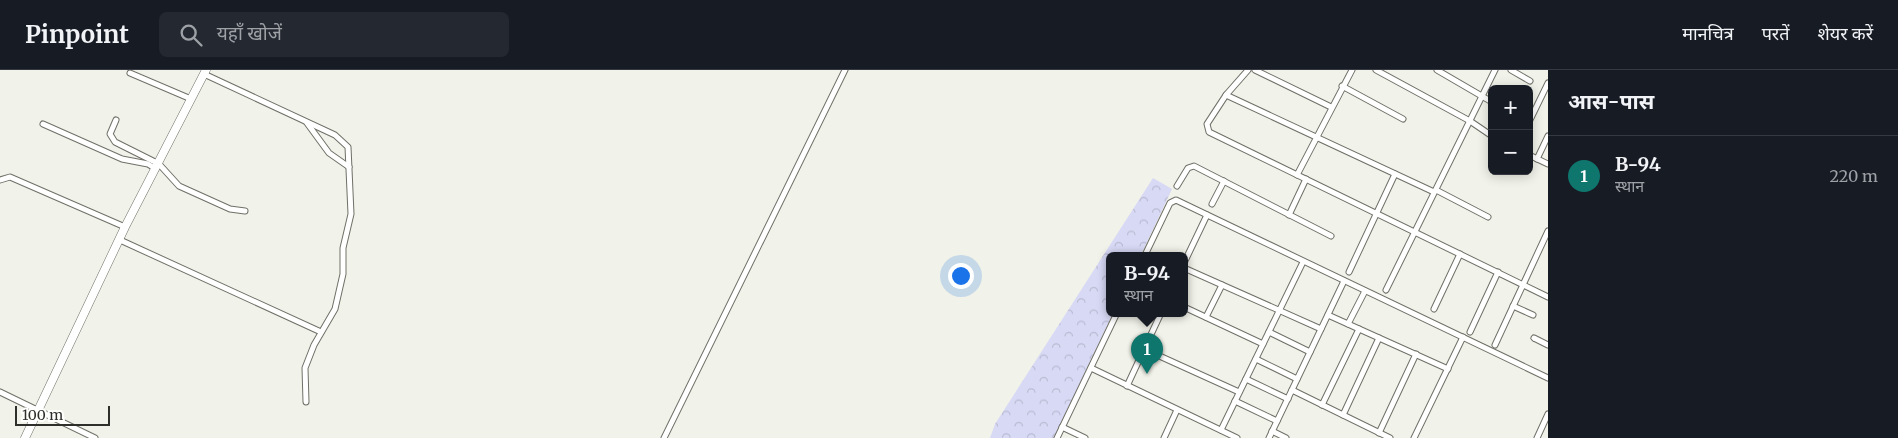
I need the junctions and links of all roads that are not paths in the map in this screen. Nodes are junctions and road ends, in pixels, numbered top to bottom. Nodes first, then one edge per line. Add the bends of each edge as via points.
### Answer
1 (845, 70) edge
2 (1248, 70) edge
3 (1255, 70) edge
4 (1352, 70) edge
5 (1376, 70) edge
6 (1437, 70) edge
7 (1495, 70) edge
8 (1511, 70) edge
9 (205, 72) edge
10 (130, 73) dead end
11 (1530, 82) dead end
12 (1548, 83) edge
13 (1342, 86) junction
14 (1226, 95) junction
15 (1482, 97) junction
16 (192, 99) junction
17 (1488, 100) edge
18 (1331, 107) junction
19 (1533, 114) edge
20 (1403, 119) dead end
21 (116, 120) dead end
22 (1470, 121) junction
23 (307, 122) junction
24 (42, 124) dead end
25 (1488, 133) edge
26 (1548, 136) edge
27 (1316, 137) junction
28 (1533, 157) edge
29 (1537, 159) junction
30 (1548, 164) edge
31 (157, 167) junction
32 (349, 167) junction
33 (1395, 174) junction
34 (1297, 175) junction
35 (1306, 179) junction
36 (0, 180) edge
37 (1224, 181) junction
38 (1177, 186) dead end
39 (1435, 191) junction
40 (1212, 204) dead end
41 (245, 211) dead end
42 (1289, 214) junction
43 (1377, 214) junction
44 (1207, 215) junction
45 (1488, 217) dead end
46 (125, 227) junction
47 (1548, 231) edge
48 (1414, 232) junction
49 (1331, 236) dead end
50 (120, 240) junction
51 (1146, 252) edge
52 (1460, 254) junction
53 (1188, 255) edge
54 (1303, 262) junction
55 (1188, 270) edge
56 (1349, 272) dead end
57 (1498, 272) junction
58 (1344, 281) junction
59 (1523, 284) junction
60 (1222, 285) junction
61 (1386, 290) dead end
62 (1365, 291) junction
63 (1548, 296) edge
64 (1513, 306) junction
65 (1188, 309) edge
66 (1434, 309) dead end
67 (1279, 312) junction
68 (1328, 315) junction
69 (1533, 315) dead end
70 (1115, 317) edge
71 (1159, 317) edge
72 (1206, 317) junction
73 (1348, 324) junction
74 (1321, 329) junction
75 (1359, 329) junction
76 (321, 332) junction
77 (1269, 332) junction
78 (1470, 332) dead end
79 (1380, 338) junction
80 (1463, 338) junction
81 (1534, 338) dead end
82 (1263, 344) junction
83 (1495, 345) dead end
84 (1548, 345) edge
85 (1144, 349) junction
86 (1310, 352) junction
87 (1416, 354) junction
88 (1256, 359) junction
89 (1091, 368) junction
90 (1448, 369) junction
91 (1246, 378) junction
92 (1548, 378) edge
93 (1297, 379) junction
94 (1127, 386) junction
95 (1292, 390) junction
96 (0, 392) edge
97 (1239, 392) junction
98 (1288, 399) junction
99 (1235, 401) junction
100 (306, 402) dead end
101 (1322, 405) junction
102 (38, 409) junction
103 (1178, 410) junction
104 (1548, 414) edge
105 (1343, 415) junction
106 (1277, 421) junction
107 (1062, 427) junction
108 (1221, 430) junction
109 (1272, 431) junction
110 (1379, 433) junction
111 (25, 438) edge
112 (95, 438) edge
113 (664, 438) edge
114 (1057, 438) edge
115 (1085, 438) edge
116 (1164, 438) edge
117 (1236, 438) edge
118 (1269, 438) edge
119 (1286, 438) edge
120 (1390, 438) edge
121 (1414, 438) edge
122 (1537, 438) edge

1 - 113 street
2 - 14 street
3 - 18 street
4 - 13 street
5 - 22 street
6 - 15 street
7 - 15 street
8 - 11 street
9 - 16 street
9 - 23 street
10 - 16 street
12 - 19 street
13 - 18 street
13 - 20 street
14 - 27 street
14 - 34 street via 1206,130
15 - 17 street
15 - 22 street
16 - 31 street
18 - 27 street
21 - 31 street via 110,134 113,141
22 - 25 street
22 - 39 street
23 - 32 street via 329,153
23 - 32 street via 344,141 349,152
24 - 31 street via 122,159
26 - 29 street
27 - 33 street
27 - 34 street
28 - 29 street
29 - 30 street
31 - 41 street via 179,186 230,209
31 - 46 street
32 - 76 street via 351,220 343,248 343,274 335,309
33 - 39 street
33 - 43 street
34 - 35 street
35 - 42 street
35 - 43 street
36 - 46 street via 10,177
37 - 38 street via 1192,166
37 - 40 street
37 - 42 street
39 - 45 street
39 - 48 street
42 - 49 street
43 - 48 street
43 - 56 street
44 - 51 street via 1172,201
44 - 53 street
44 - 54 street
46 - 50 street
47 - 59 street
48 - 52 street
48 - 61 street
50 - 76 street
50 - 102 street
52 - 57 street
52 - 66 street
54 - 58 street
54 - 67 street
55 - 60 street
57 - 59 street
57 - 78 street
58 - 62 street
58 - 68 street
59 - 63 street
59 - 64 street
60 - 67 street
60 - 72 street
62 - 73 street
62 - 80 street
64 - 69 street
64 - 83 street
65 - 72 street
67 - 74 street
67 - 77 street
68 - 73 street
68 - 74 street
70 - 89 street
71 - 85 street
72 - 82 street
73 - 75 street
74 - 86 street
75 - 79 street
75 - 101 street
76 - 100 street via 304,372
77 - 82 street
77 - 86 street
79 - 87 street
79 - 105 street
80 - 90 street
80 - 92 street
81 - 84 street
82 - 88 street
85 - 94 street
85 - 97 street
86 - 93 street
87 - 90 street
87 - 110 street
88 - 91 street
88 - 93 street
89 - 94 street
89 - 107 street
90 - 121 street
91 - 97 street
91 - 98 street
93 - 95 street
94 - 103 street
95 - 98 street
95 - 101 street
96 - 102 street
97 - 99 street
98 - 106 street
99 - 106 street
99 - 108 street
101 - 105 street
102 - 111 street
102 - 112 street
103 - 108 street
103 - 116 street
104 - 122 street
105 - 110 street
106 - 109 street
107 - 114 street
107 - 115 street
108 - 117 street
109 - 118 street
109 - 119 street
110 - 120 street

